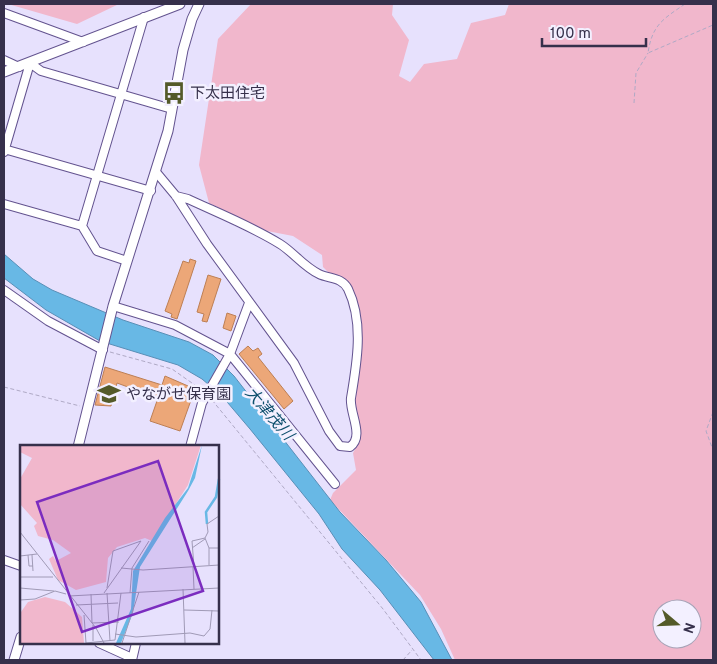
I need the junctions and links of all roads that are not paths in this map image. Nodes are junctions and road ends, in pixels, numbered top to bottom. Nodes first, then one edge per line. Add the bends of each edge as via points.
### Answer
1 (180, 4) edge
2 (198, 4) edge
3 (4, 14) edge
4 (144, 17) junction
5 (83, 42) junction
6 (4, 60) edge
7 (30, 63) junction
8 (19, 67) junction
9 (4, 72) edge
10 (122, 95) junction
11 (172, 109) junction
12 (4, 150) edge
13 (156, 172) junction
14 (97, 176) junction
15 (151, 191) junction
16 (176, 196) junction
17 (4, 204) edge
18 (82, 226) junction
19 (127, 261) junction
20 (4, 290) edge
21 (249, 303) junction
22 (113, 306) junction
23 (104, 350) junction
24 (230, 354) junction
25 (78, 445) edge
26 (190, 445) edge
27 (334, 484) dead end
28 (4, 560) edge
29 (20, 566) edge
30 (20, 640) edge
31 (101, 644) edge
32 (136, 644) edge
33 (132, 659) edge
34 (14, 660) edge

1 - 4 street
2 - 11 street via 183,50
3 - 5 street
4 - 5 street
4 - 10 street
5 - 7 street
6 - 8 street
7 - 8 street
7 - 10 street via 41,71
7 - 12 street
8 - 9 street
10 - 11 street
10 - 14 street
11 - 13 street
12 - 14 street
13 - 15 street
13 - 16 street
14 - 15 street
14 - 18 street
15 - 19 street
16 - 21 street
16 - 21 street via 280,244 319,274 341,281 348,289 358,336 350,404 357,436 355,444 340,446 294,363
17 - 18 street
18 - 19 street via 97,251
19 - 22 street
20 - 23 street via 48,320
21 - 24 street
22 - 23 street
22 - 24 street via 175,325
23 - 25 street
24 - 26 street via 202,403
24 - 27 street
28 - 29 street
30 - 34 street
31 - 33 street
32 - 33 street

